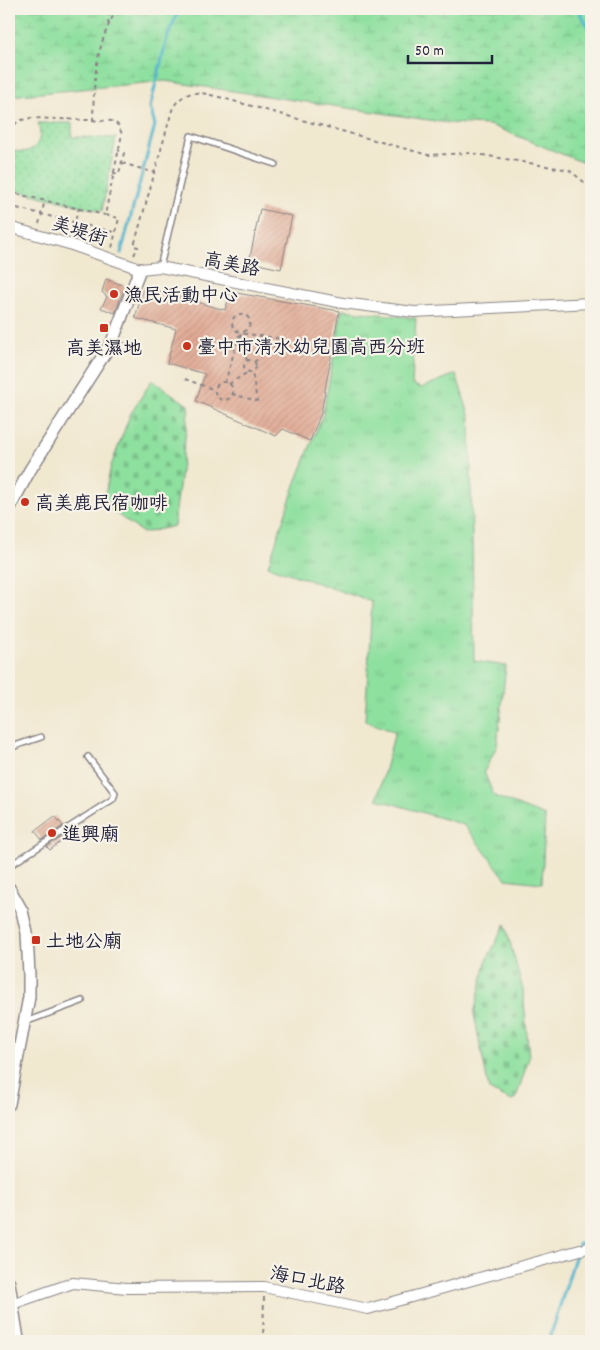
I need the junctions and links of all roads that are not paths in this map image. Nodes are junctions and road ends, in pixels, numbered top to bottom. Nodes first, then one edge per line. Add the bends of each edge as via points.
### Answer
1 (275, 164) dead end
2 (9, 227) edge
3 (160, 266) junction
4 (140, 269) junction
5 (591, 303) edge
6 (112, 342) junction
7 (137, 351) dead end
8 (9, 509) edge
9 (41, 737) dead end
10 (9, 748) edge
11 (88, 757) dead end
12 (9, 866) edge
13 (9, 888) edge
14 (82, 1001) dead end
15 (25, 1022) junction
16 (9, 1104) edge
17 (591, 1247) edge
18 (9, 1283) edge
19 (12, 1304) junction
20 (17, 1341) edge

1 - 3 lane via 191,136
2 - 4 street, 美堤街
3 - 4 street, 高美路
3 - 5 street, 高美路 via 343,302 414,312
4 - 6 street
6 - 7 lane
6 - 8 street via 30,470
9 - 10 lane
11 - 12 lane via 115,793 113,799
13 - 15 street via 22,911 27,934 29,997
14 - 15 lane
15 - 16 street
17 - 19 street, 海口北路 via 368,1309 264,1287 127,1288 73,1283
18 - 19 street
19 - 20 street

